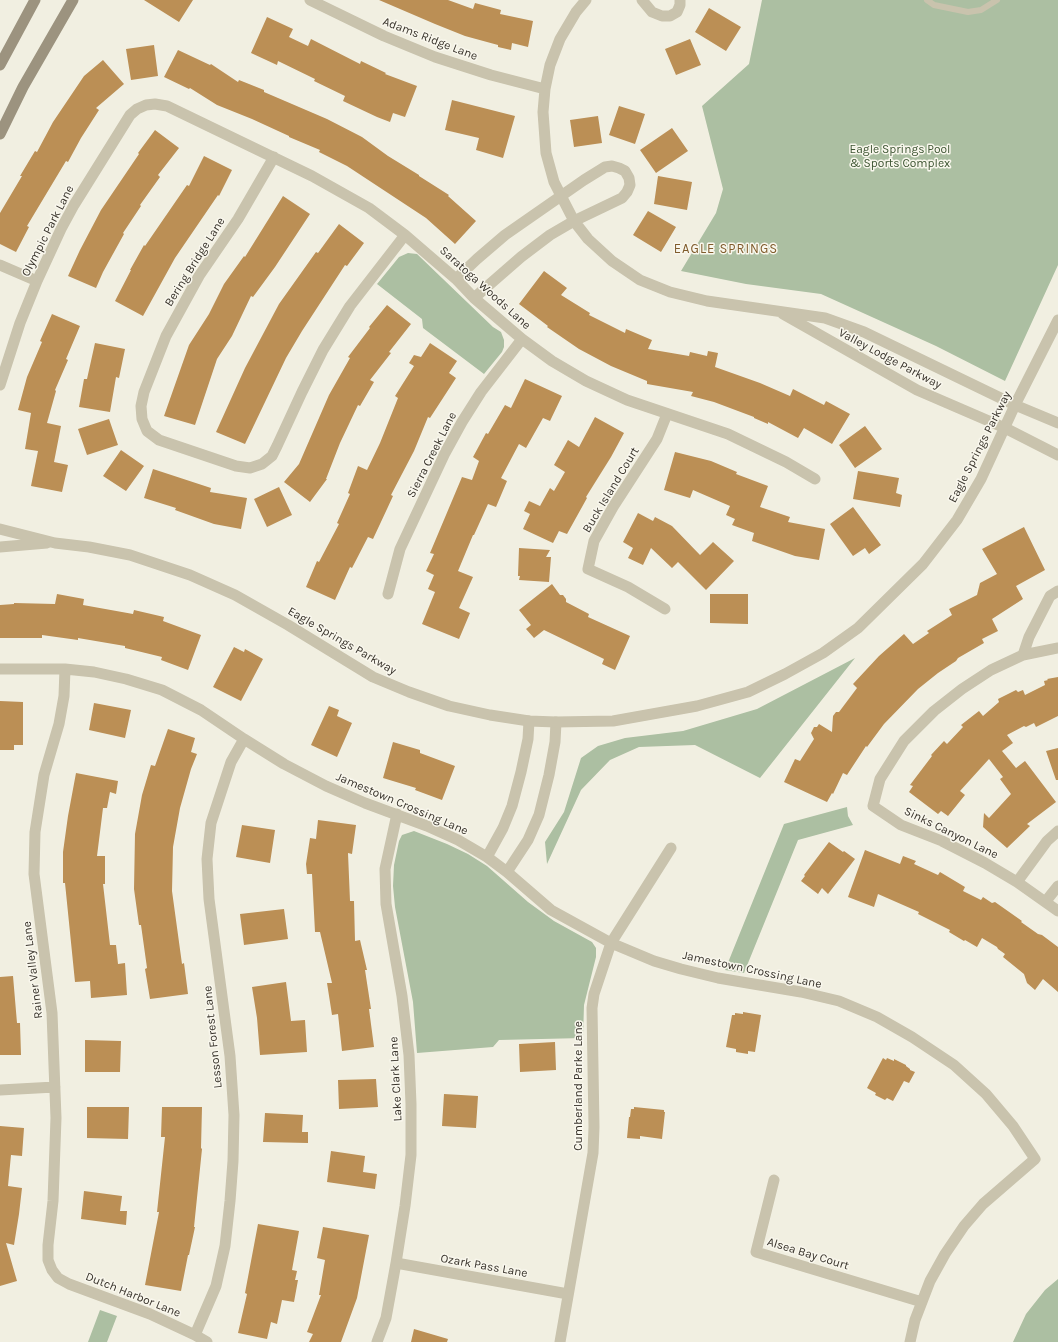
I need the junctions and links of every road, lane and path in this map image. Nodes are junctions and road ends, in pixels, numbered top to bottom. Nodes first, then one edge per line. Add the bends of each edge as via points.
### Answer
1 (35, 0) edge
2 (73, 0) edge
3 (310, 0) edge
4 (586, 0) edge
5 (642, 0) edge
6 (680, 0) edge
7 (927, 0) edge
8 (997, 0) edge
9 (0, 64) edge
10 (545, 89) junction
11 (146, 105) joint
12 (0, 134) edge
13 (274, 157) junction
14 (561, 196) junction
15 (574, 221) junction
16 (405, 235) junction
17 (0, 265) edge
18 (456, 279) junction
19 (37, 281) junction
20 (474, 298) junction
21 (778, 310) junction
22 (1058, 320) edge
23 (522, 339) junction
24 (0, 385) edge
25 (1015, 406) junction
26 (667, 414) junction
27 (1058, 423) edge
28 (1005, 428) junction
29 (1058, 455) edge
30 (815, 479) dead end
31 (0, 529) edge
32 (55, 543) junction
33 (0, 548) edge
34 (1058, 592) edge
35 (388, 594) dead end
36 (665, 609) dead end
37 (1058, 648) edge
38 (1023, 655) junction
39 (0, 669) edge
40 (65, 669) junction
41 (529, 721) junction
42 (556, 722) junction
43 (244, 739) junction
44 (397, 814) junction
45 (1058, 831) edge
46 (671, 848) dead end
47 (487, 857) junction
48 (507, 872) junction
49 (1017, 882) junction
50 (1058, 886) edge
51 (1046, 901) junction
52 (1058, 911) edge
53 (611, 943) junction
54 (55, 1087) junction
55 (0, 1090) edge
56 (774, 1180) dead end
57 (396, 1263) junction
58 (52, 1270) joint
59 (568, 1294) junction
60 (922, 1302) junction
61 (195, 1335) junction
62 (207, 1342) edge
63 (377, 1342) edge
64 (560, 1342) edge
65 (910, 1342) edge

1 - 9 main road
2 - 12 main road via 23,87
3 - 10 street, Adams Ridge Lane via 384,36 436,57
4 - 10 street, Valley Lodge Parkway via 560,39 550,65
5 - 6 street via 652,12 670,16 677,12
7 - 8 lane via 934,5 968,12 981,10
10 - 14 street, Valley Lodge Parkway via 543,112 546,153
11 - 13 street, Saratoga Woods Lane via 167,106
11 - 19 street, Olympic Park Lane via 130,115 95,170 61,229
13 - 16 street, Saratoga Woods Lane via 340,190
13 - 16 street, Bering Bridge Lane via 238,219 199,276 166,336 141,406 142,419 147,431 158,440 236,466 250,468 262,464 272,456 311,373 338,325 358,294
14 - 15 street, Valley Lodge Parkway
14 - 15 street via 605,167 619,168 625,171 629,178 630,185 622,198
14 - 18 street via 505,235
15 - 20 street via 521,257
15 - 21 street, Valley Lodge Parkway via 588,239 612,261 640,280 670,292
16 - 18 street, Saratoga Woods Lane
17 - 19 street
18 - 20 street, Saratoga Woods Lane
19 - 24 street, Olympic Park Lane
20 - 23 street, Saratoga Woods Lane
21 - 25 street, Valley Lodge Parkway via 825,318 864,332
21 - 28 street, Valley Lodge Parkway via 917,390
22 - 25 street, Eagle Springs Parkway
23 - 26 street, Saratoga Woods Lane via 586,381 627,400
23 - 35 street, Sierra Creek Lane via 481,392 445,453 400,548
25 - 27 street, Valley Lodge Parkway
25 - 28 street, Eagle Springs Parkway
26 - 30 street, Saratoga Woods Lane via 728,434
26 - 36 street, Buck Island Court via 657,439 594,541 588,569 628,587
28 - 29 street, Valley Lodge Parkway
28 - 42 street, Eagle Springs Parkway via 981,479 957,520 923,564 858,628 823,653 748,692 697,706 613,721
31 - 32 street, Eagle Springs Parkway
32 - 33 street, Eagle Springs Parkway
32 - 41 street, Eagle Springs Parkway via 130,555 190,575 235,595 373,677 449,706
34 - 38 street via 1050,596 1029,637
37 - 38 street
38 - 49 street, Sinks Canyon Lane via 991,670 962,689 904,741 880,779 873,806 901,825 985,862
39 - 40 street, Jamestown Crossing Lane
40 - 43 street, Jamestown Crossing Lane via 94,672 162,690 201,710
40 - 54 street, Rainer Valley Lane via 60,717 44,775 35,839 34,874 52,1012
41 - 42 street, Eagle Springs Parkway
41 - 47 street via 525,752 512,806
42 - 48 street via 549,776 538,815 528,840
43 - 44 street, Jamestown Crossing Lane via 326,786
43 - 61 street, Lesson Forest Lane via 231,762 211,823 207,859 209,898 230,1056 234,1115 233,1161 225,1246 216,1286
44 - 47 street, Jamestown Crossing Lane via 458,840
44 - 57 street, Lake Clark Lane via 385,869 386,904 409,1055 411,1155
45 - 49 street via 1047,841
46 - 53 street, Cumberland Parke Lane
47 - 48 street, Jamestown Crossing Lane
48 - 53 street, Jamestown Crossing Lane via 551,910
49 - 51 street, Sinks Canyon Lane
50 - 51 street
51 - 52 street, Sinks Canyon Lane
53 - 59 street, Cumberland Parke Lane via 594,994 592,1008 593,1153
53 - 60 street, Jamestown Crossing Lane via 681,969 839,1001 877,1017 912,1037 954,1065 986,1094 1013,1126 1035,1159 983,1204 964,1226 930,1281
54 - 55 street
54 - 58 street, Rainer Valley Lane via 53,1201 48,1245 48,1260
56 - 60 street, Alsea Bay Court via 756,1252
57 - 59 street, Ozark Pass Lane
57 - 63 street, Lake Clark Lane via 386,1318
58 - 61 street, Dutch Harbor Lane via 58,1278 69,1284 150,1314
59 - 64 street, Cumberland Parke Lane
60 - 65 street
61 - 62 street, Dutch Harbor Lane

